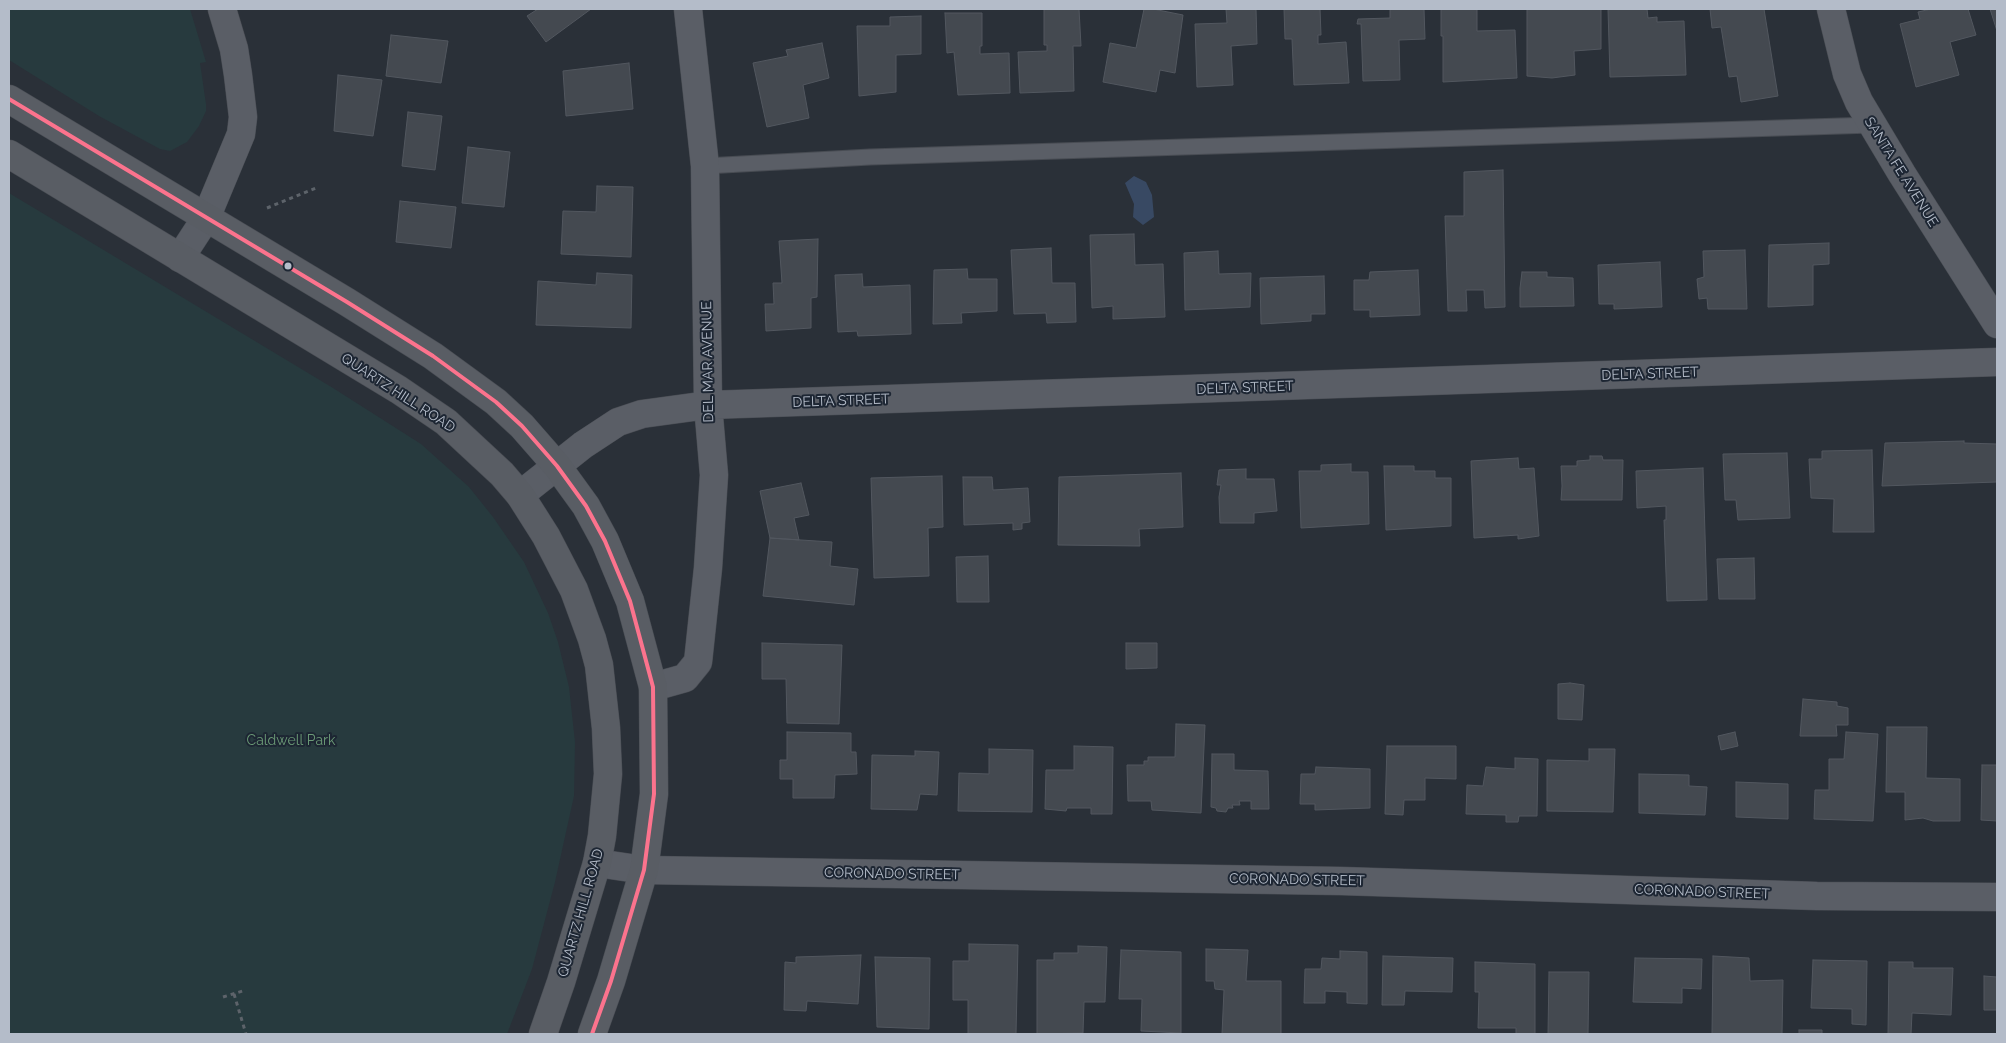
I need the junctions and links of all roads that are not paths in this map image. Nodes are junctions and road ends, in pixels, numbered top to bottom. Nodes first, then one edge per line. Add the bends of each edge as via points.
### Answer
1 (222, 9) edge
2 (688, 9) edge
3 (1831, 9) edge
4 (9, 99) edge
5 (1872, 125) junction
6 (9, 154) edge
7 (705, 166) junction
8 (206, 218) junction
9 (180, 258) junction
10 (1997, 324) edge
11 (1997, 362) edge
12 (708, 404) junction
13 (557, 466) junction
14 (520, 495) junction
15 (653, 687) junction
16 (597, 863) junction
17 (644, 870) junction
18 (1997, 897) edge
19 (543, 1034) edge
20 (592, 1034) edge

1 - 8 street via 234,49 243,117 241,134
2 - 7 street, DEL MAR AVENUE
3 - 5 street, SANTA FE AVENUE via 1847,74
4 - 8 main road
5 - 7 lane via 880,157
5 - 10 street, SANTA FE AVENUE
6 - 9 main road, QUARTZ HILL ROAD
7 - 12 street, DEL MAR AVENUE
8 - 9 street
8 - 13 main road via 434,356 496,402
9 - 14 main road, QUARTZ HILL ROAD via 399,390 446,422
11 - 12 street, DELTA STREET
12 - 13 street, DELTA STREET via 630,416 597,435
12 - 15 street, DEL MAR AVENUE via 714,475 698,662 685,678
13 - 14 street, DELTA STREET
13 - 15 main road via 586,506 623,580
14 - 16 main road, QUARTZ HILL ROAD via 574,590 598,665 608,774
15 - 17 main road via 654,794
16 - 17 street, CORONADO STREET
16 - 19 main road, QUARTZ HILL ROAD
17 - 18 street, CORONADO STREET via 1341,881 1817,896
17 - 20 main road

